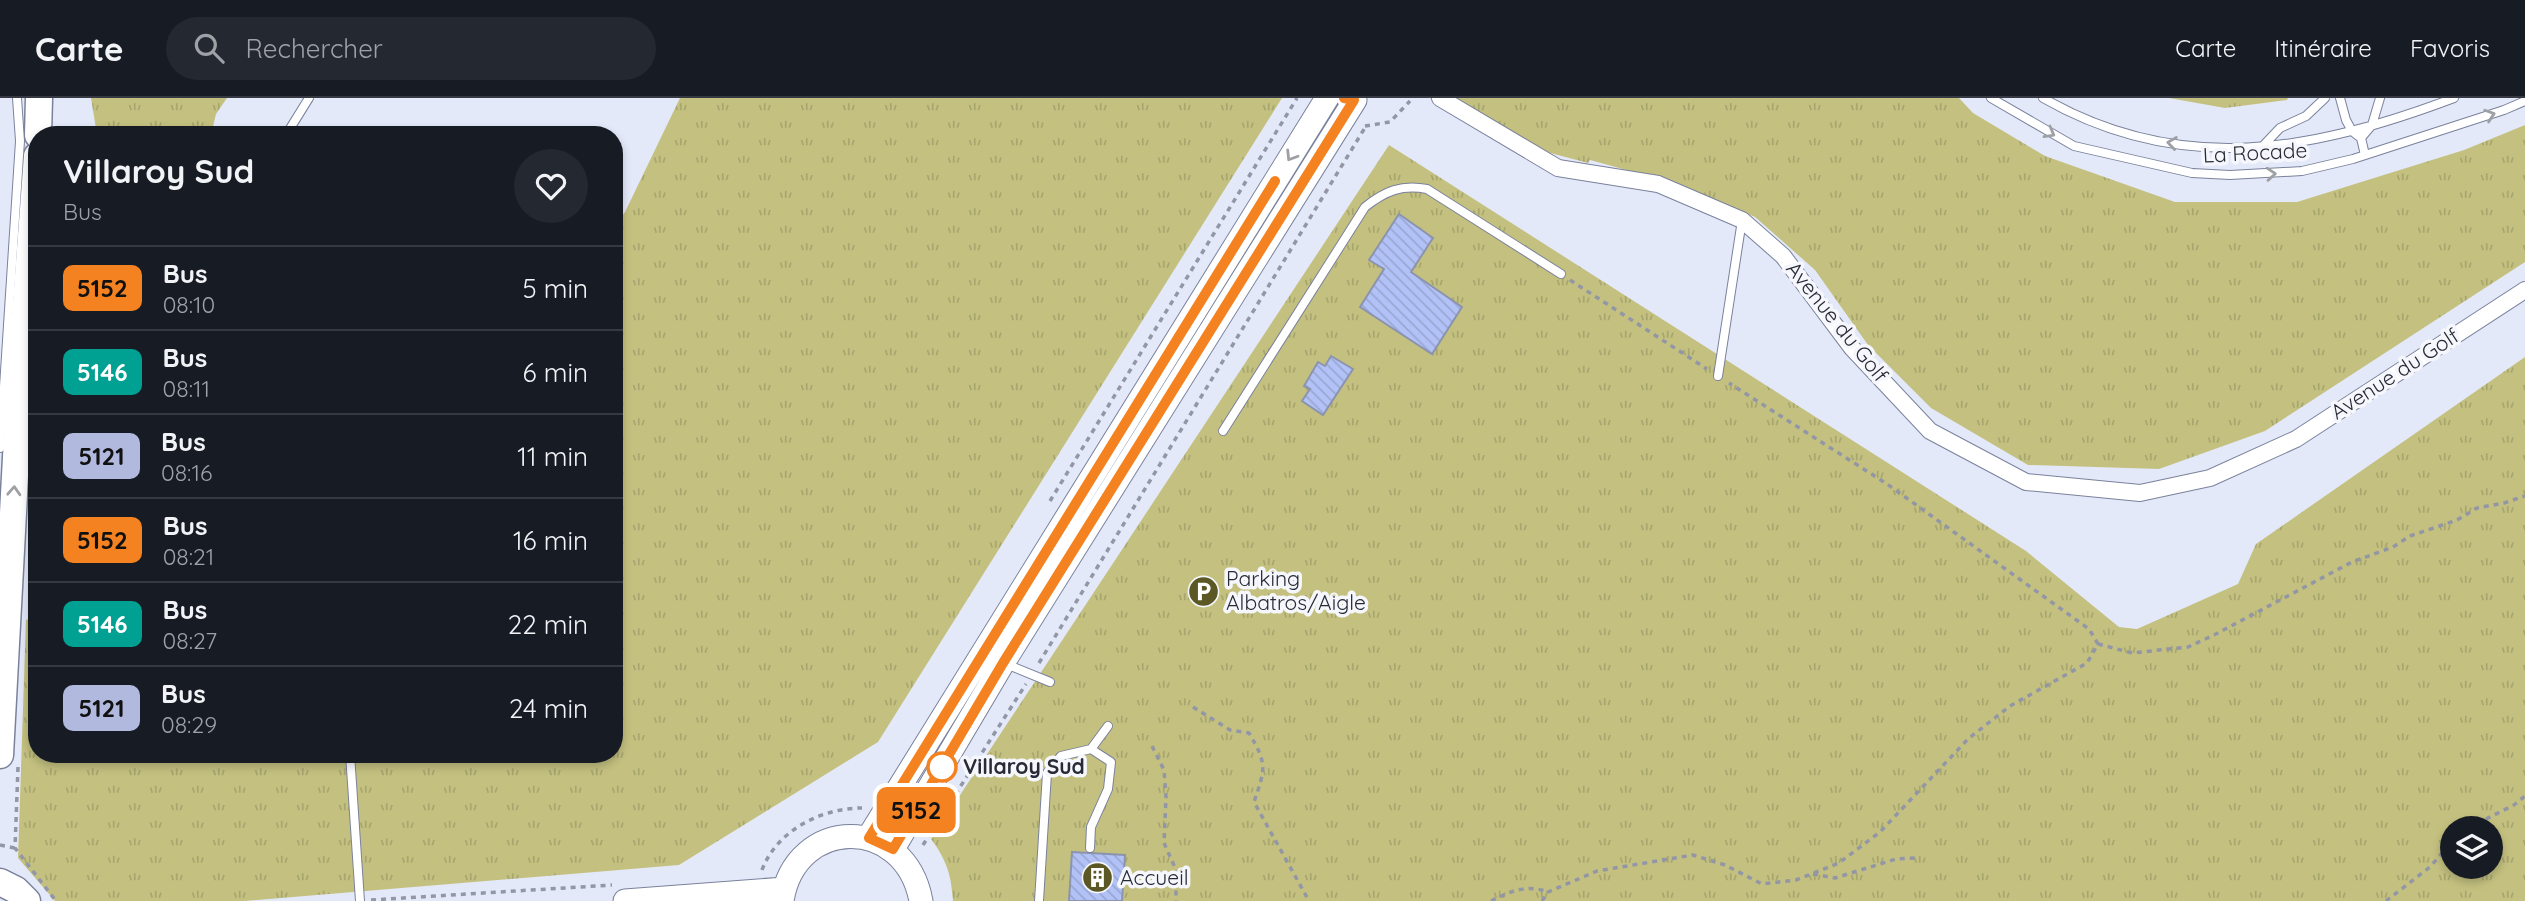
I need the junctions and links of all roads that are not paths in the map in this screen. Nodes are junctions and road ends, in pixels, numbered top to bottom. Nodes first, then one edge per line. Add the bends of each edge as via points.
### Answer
1 (17, 98) edge
2 (39, 98) edge
3 (309, 98) edge
4 (1327, 98) edge
5 (1440, 98) edge
6 (1992, 98) edge
7 (2043, 98) edge
8 (2325, 98) edge
9 (2340, 98) edge
10 (2379, 98) edge
11 (2434, 98) edge
12 (1357, 99) edge
13 (2450, 100) edge
14 (2525, 101) edge
15 (2372, 125) junction
16 (38, 126) edge
17 (292, 126) edge
18 (2352, 131) junction
19 (2361, 138) junction
20 (2260, 148) junction
21 (2365, 155) junction
22 (1742, 220) junction
23 (1561, 274) road end
24 (28, 276) edge
25 (2525, 290) edge
26 (1718, 376) road end
27 (1223, 431) dead end
28 (0, 448) edge
29 (1003, 663) junction
30 (1050, 682) dead end
31 (1108, 726) dead end
32 (1091, 749) junction
33 (0, 755) edge
34 (351, 763) edge
35 (869, 838) junction
36 (1090, 848) dead end
37 (893, 849) junction
38 (0, 882) edge
39 (624, 893) edge
40 (783, 895) edge
41 (27, 901) edge
42 (360, 901) edge
43 (921, 901) edge
44 (1039, 901) edge

1 - 28 lane via 20,141
2 - 16 main road
3 - 17 lane
4 -> 35 street
5 - 22 street, Avenue du Golf via 1558,168 1658,184
6 -> 21 lane, La Rocade via 2074,146 2192,173 2302,172
20 -> 7 lane, La Rocade via 2204,147 2132,135
8 - 20 lane via 2306,116 2280,128
9 - 18 lane
10 - 15 lane
11 - 13 lane
12 - 29 street
13 - 15 lane, La Rocade
21 -> 14 lane, La Rocade
15 - 18 lane, La Rocade
15 - 19 lane
18 - 19 lane
18 - 20 lane, La Rocade
19 - 21 lane
22 - 25 street, Avenue du Golf via 1783,256 1852,348 1930,431 2026,482 2140,493 2210,478 2295,439
22 - 26 lane
23 - 27 lane via 1427,189 1404,187 1379,195 1366,207
33 -> 24 main road
29 - 30 lane
29 - 37 street
31 - 32 lane
32 - 36 lane via 1111,762 1108,789 1091,827
32 - 44 lane via 1061,756 1047,773
34 - 42 lane
35 - 37 street
35 - 40 street via 825,841 792,869
37 - 43 street via 908,864
38 - 41 main road
39 - 40 street

